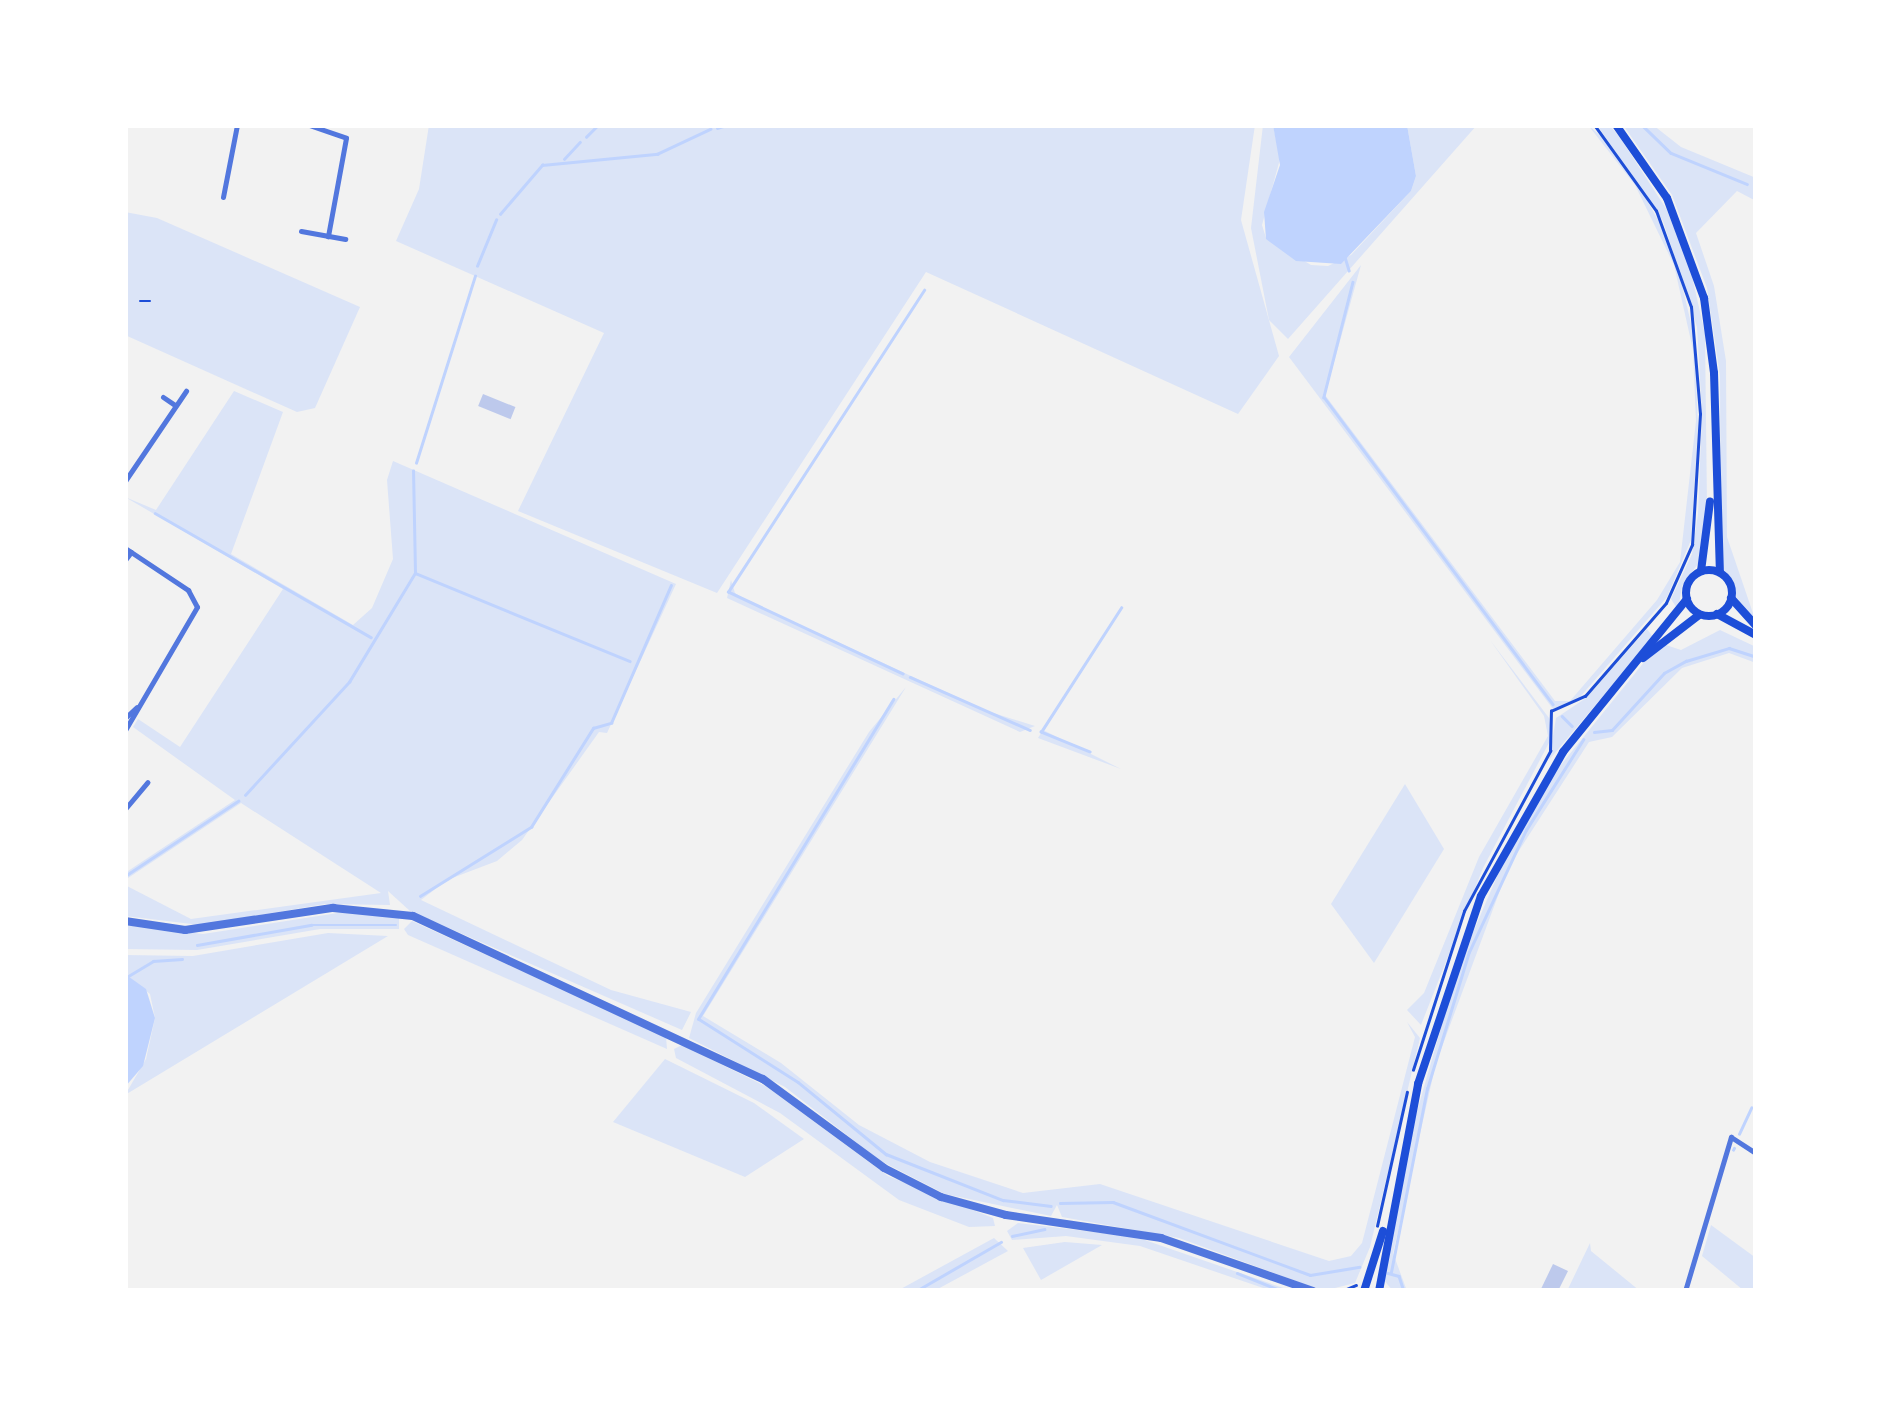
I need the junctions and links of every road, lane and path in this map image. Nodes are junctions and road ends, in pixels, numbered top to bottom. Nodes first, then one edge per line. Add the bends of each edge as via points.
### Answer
1 (237, 125) edge
2 (309, 125) edge
3 (1594, 125) edge
4 (1616, 125) edge
5 (223, 197) dead end
6 (301, 231) dead end
7 (328, 236) junction
8 (345, 239) dead end
9 (140, 301) dead end
10 (150, 301) dead end
11 (186, 390) dead end
12 (164, 398) dead end
13 (175, 405) junction
14 (1714, 478) junction
15 (125, 481) edge
16 (128, 550) edge
17 (125, 560) edge
18 (1701, 571) junction
19 (1720, 572) junction
20 (1731, 598) junction
21 (1687, 599) junction
22 (1700, 614) junction
23 (1717, 614) junction
24 (1756, 626) edge
25 (1756, 634) edge
26 (1632, 667) junction
27 (139, 705) junction
28 (1551, 711) dead end
29 (125, 718) edge
30 (125, 730) edge
31 (148, 782) dead end
32 (125, 809) edge
33 (125, 921) edge
34 (1756, 1153) edge
35 (1391, 1202) junction
36 (1362, 1276) dead end
37 (1287, 1284) junction
38 (1299, 1291) edge
39 (1312, 1291) edge
40 (1342, 1291) edge
41 (1364, 1291) edge
42 (1379, 1291) edge
43 (1684, 1291) edge

1 - 5 street
2 - 7 street via 346,138
3 - 28 path via 1656,212 1687,290 1699,369 1696,512 1690,553 1668,600 1585,696
4 - 14 main road via 1666,198 1697,271 1714,361
6 - 7 street
7 - 8 street
9 - 10 path
11 - 13 street
12 - 13 street
13 - 15 street
14 - 18 main road
14 - 19 main road
16 - 17 street
16 - 27 street via 188,590 197,607
18 - 19 main road
18 - 21 main road via 1688,582
19 - 20 main road
20 - 23 main road
20 - 24 main road
21 - 22 main road
21 - 26 main road
22 - 23 main road
22 - 26 main road
23 - 25 main road
26 - 35 main road via 1548,773 1486,886 1435,1024
27 - 29 street
27 - 30 street
31 - 32 street
33 - 37 street via 185,930 333,908 413,916 763,1079 884,1168 941,1198 1006,1216 1145,1234
34 - 43 street via 1730,1137
35 - 41 main road
35 - 42 main road
36 - 40 path
37 - 38 street
37 - 39 street

